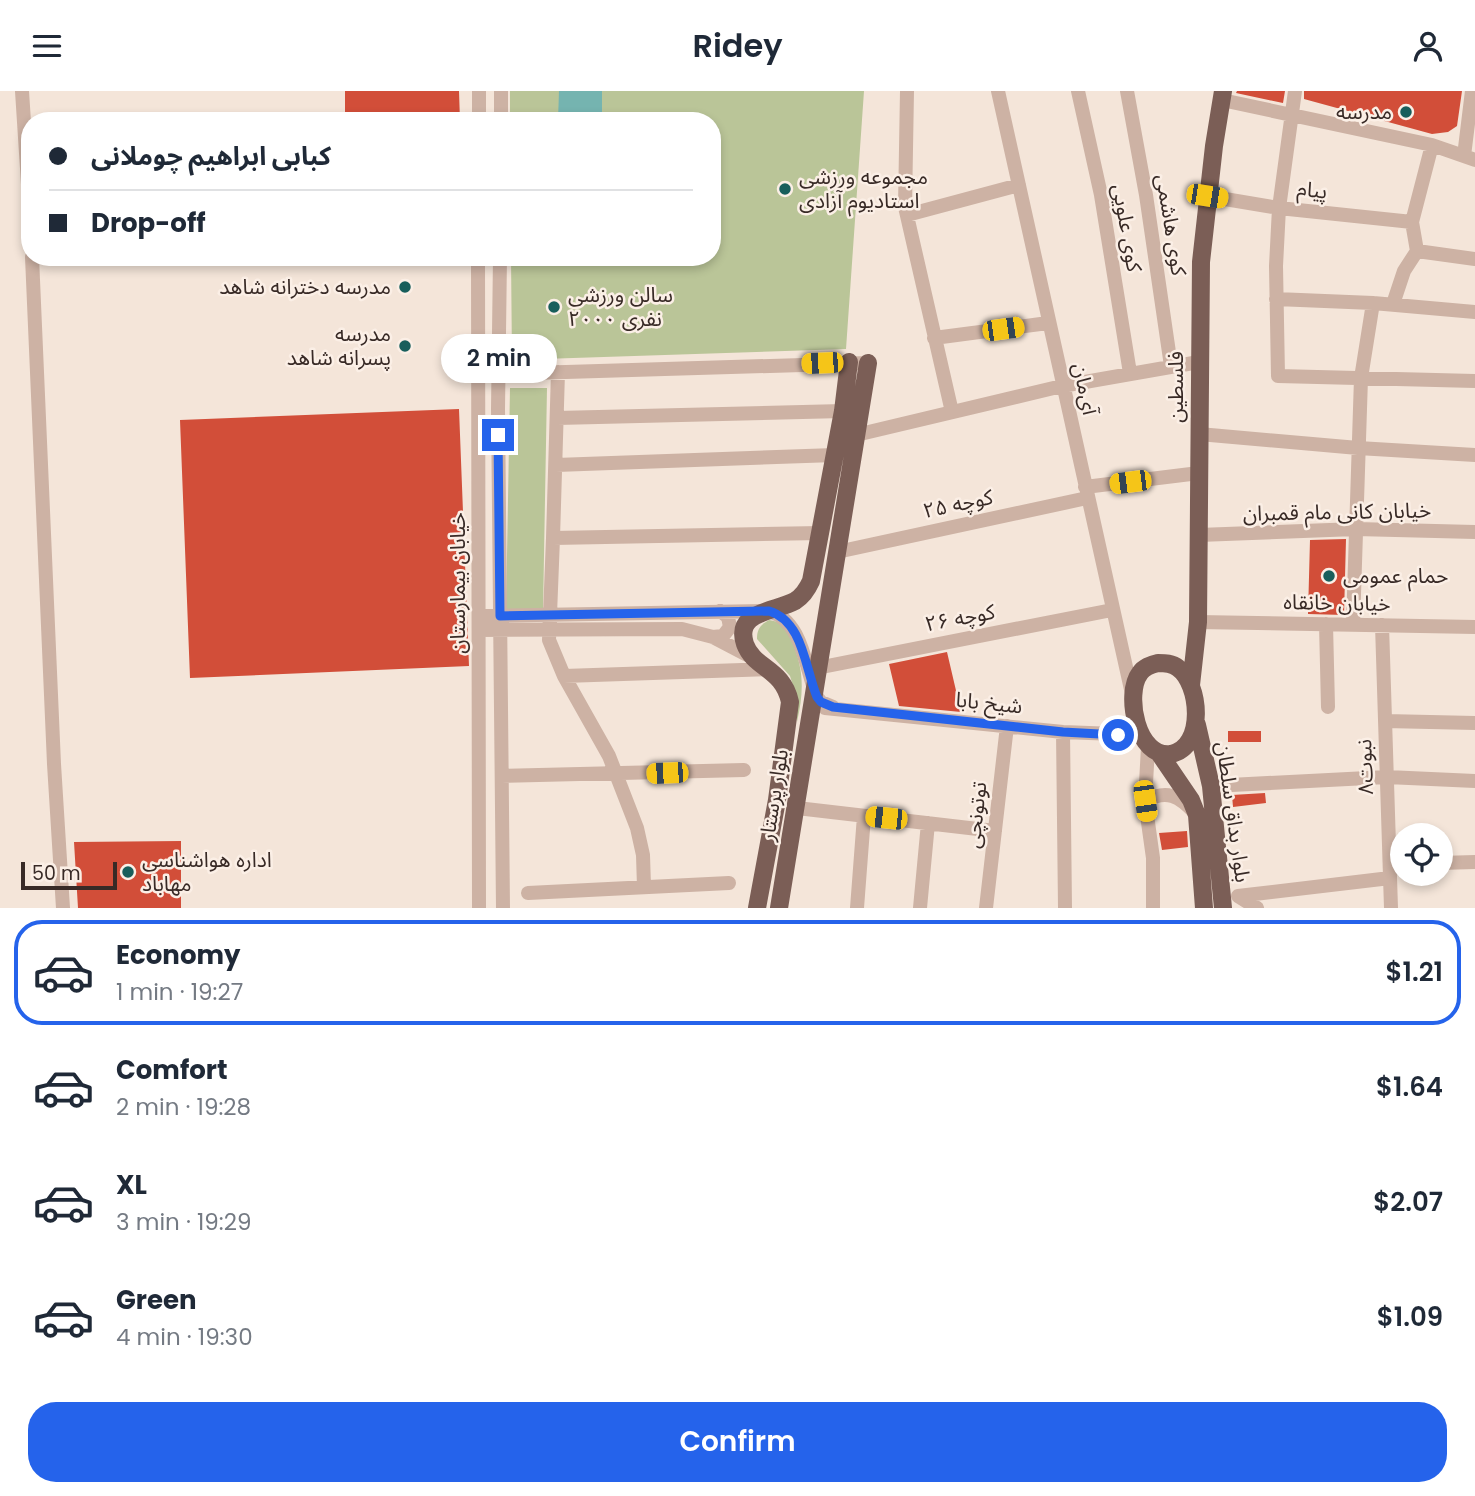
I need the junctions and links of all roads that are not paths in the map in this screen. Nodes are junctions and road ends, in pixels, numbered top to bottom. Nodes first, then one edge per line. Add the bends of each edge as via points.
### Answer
1 (22, 91) edge
2 (479, 91) edge
3 (502, 91) edge
4 (906, 91) edge
5 (998, 91) edge
6 (1079, 91) edge
7 (1127, 91) edge
8 (1295, 91) edge
9 (1472, 91) edge
10 (1223, 95) edge
11 (23, 112) edge
12 (479, 112) edge
13 (501, 112) edge
14 (1292, 115) junction
15 (1432, 145) junction
16 (1469, 158) edge
17 (1019, 185) junction
18 (1207, 196) junction
19 (1279, 208) junction
20 (906, 215) junction
21 (1412, 222) junction
22 (1417, 251) junction
23 (1475, 259) edge
24 (32, 266) edge
25 (478, 266) edge
26 (500, 266) edge
27 (1276, 299) junction
28 (1373, 303) junction
29 (1393, 305) junction
30 (1475, 312) edge
31 (1048, 323) junction
32 (934, 338) junction
33 (849, 362) junction
34 (1199, 362) junction
35 (869, 363) joint
36 (1171, 366) junction
37 (558, 372) junction
38 (1130, 373) junction
39 (498, 374) junction
40 (1361, 378) junction
41 (1475, 381) edge
42 (1062, 386) junction
43 (843, 411) junction
44 (953, 412) junction
45 (557, 418) junction
46 (848, 434) junction
47 (1199, 434) junction
48 (1358, 449) junction
49 (835, 455) junction
50 (1475, 455) edge
51 (556, 464) junction
52 (1199, 473) junction
53 (1086, 493) junction
54 (1356, 529) junction
55 (1475, 532) edge
56 (821, 533) junction
57 (1199, 535) junction
58 (553, 538) junction
59 (837, 552) junction
60 (1112, 610) junction
61 (720, 611) junction
62 (769, 611) junction
63 (549, 622) junction
64 (1198, 622) junction
65 (479, 623) junction
66 (500, 623) junction
67 (1326, 624) junction
68 (1353, 625) junction
69 (1382, 625) junction
70 (1475, 627) edge
71 (713, 637) junction
72 (763, 664) junction
73 (817, 668) junction
74 (564, 676) junction
75 (1191, 685) junction
76 (814, 689) junction
77 (1133, 696) junction
78 (833, 707) junction
79 (1328, 707) dead end
80 (1385, 721) junction
81 (1197, 723) junction
82 (1475, 723) edge
83 (808, 725) junction
84 (1007, 726) junction
85 (1063, 732) junction
86 (1149, 745) junction
87 (744, 770) dead end
88 (616, 775) junction
89 (502, 776) junction
90 (1387, 778) junction
91 (1475, 781) edge
92 (1210, 786) junction
93 (1145, 801) junction
94 (797, 808) junction
95 (1197, 815) junction
96 (864, 816) junction
97 (928, 823) junction
98 (1390, 823) edge
99 (995, 831) junction
100 (1475, 862) edge
101 (1453, 863) edge
102 (1390, 870) edge
103 (729, 883) dead end
104 (1393, 886) edge
105 (644, 887) junction
106 (528, 893) dead end
107 (1228, 900) edge
108 (63, 908) edge
109 (479, 908) edge
110 (503, 908) edge
111 (757, 908) edge
112 (779, 908) edge
113 (857, 908) edge
114 (920, 908) edge
115 (986, 908) edge
116 (1065, 908) edge
117 (1153, 908) edge
118 (1204, 908) edge
119 (1257, 908) edge
120 (1391, 908) edge

1 - 11 street
2 - 12 street
3 - 13 street
4 - 20 street
5 - 17 street, آی‌مان
6 - 38 street, کوی علویی
7 - 36 street, کوی هاشمی
8 - 14 street
9 - 16 street
10 - 14 street
10 - 18 main road, فلسطین
14 - 15 street
14 - 19 street
15 - 16 street
15 - 21 street
17 - 20 street
17 - 31 street, آی‌مان
18 - 19 street, پیام
18 - 34 main road, فلسطین
19 - 21 street, پیام
19 - 27 street
20 - 32 street
21 - 22 street
22 - 23 street
22 - 29 street via 1404,271
24 - 108 street
25 - 65 street, خیابان بیمارستان
26 - 39 street
27 - 28 street
27 - 40 street via 1278,376
28 - 29 street
28 - 40 street
29 - 30 street
31 - 32 street
31 - 42 street, آی‌مان
32 - 44 street
33 - 35 street
33 - 37 street
33 - 43 main road
34 - 36 street
34 - 47 main road, فلسطین
35 - 46 main road
36 - 38 street
37 - 39 street
37 - 45 street
38 - 42 street
39 - 66 street
40 - 41 street
40 - 48 street
42 - 44 street
42 - 53 street, آی‌مان
43 - 45 street
43 - 46 main road
44 - 46 street
45 - 51 street
46 - 49 main road
46 - 59 main road, بلوار پرستار
47 - 48 street
47 - 52 main road, فلسطین
48 - 50 street
48 - 54 street
49 - 51 street
49 - 56 main road
51 - 58 street
52 - 53 street, کوچه ۲۵
52 - 57 main road, فلسطین
53 - 59 street, کوچه ۲۵
53 - 60 street, آی‌مان
54 - 55 street, خیابان کانی مام قمبران
54 - 57 street, خیابان کانی مام قمبران
54 - 68 street
56 - 58 street
56 - 62 main road via 806,592
57 - 64 main road, فلسطین
58 - 63 street
59 - 73 main road, بلوار پرستار
60 - 73 street, کوچه ۲۶
60 - 77 street, آی‌مان
61 - 62 street
61 - 63 street
61 - 71 street via 728,617 730,627 723,636
62 - 72 main road via 753,616 744,629 746,647
62 - 76 street via 785,618 794,631
63 - 66 street
63 - 71 street via 665,628
63 - 74 street via 553,654
64 - 67 street, خیابان خانقاه
64 - 75 main road, فلسطین
65 - 66 street
65 - 109 street, خیابان بیمارستان
66 - 89 street
67 - 68 street, خیابان خانقاه
67 - 79 street
68 - 69 street, خیابان خانقاه
69 - 70 street, خیابان خانقاه
69 - 80 street, نبوت۸
71 - 72 street
72 - 74 street
72 - 111 main road via 788,689 790,702
73 - 76 main road, بلوار پرستار
74 - 88 street
75 - 77 main road via 1178,668 1158,663 1140,673
75 - 81 main road
76 - 78 street via 821,702
76 - 83 main road, بلوار پرستار
77 - 86 main road
78 - 83 street via 816,712
78 - 84 street, شیخ بابا
80 - 82 street
80 - 90 street, نبوت۸
81 - 86 main road via 1180,751 1170,754
81 - 92 main road, بلوار بداق سلطان
83 - 94 main road, بلوار پرستار
84 - 85 street, شیخ بابا
84 - 99 street, توتونچی
85 - 86 street, شیخ بابا
85 - 116 street
86 - 93 street
86 - 95 main road via 1191,800
87 - 88 street
88 - 89 street
88 - 105 street via 637,828
89 - 110 street
90 - 91 street
90 - 92 street
90 - 98 street, نبوت۸
92 - 107 main road, بلوار بداق سلطان
93 - 95 street via 1163,794 1178,799
93 - 117 street via 1153,858
94 - 96 street
94 - 112 main road, بلوار پرستار
95 - 118 main road
96 - 97 street
96 - 113 street
97 - 99 street
97 - 114 street
99 - 115 street, توتونچی
100 - 101 street
102 - 107 street
103 - 105 street
104 - 120 street, نبوت۸
105 - 106 street
107 - 119 street

